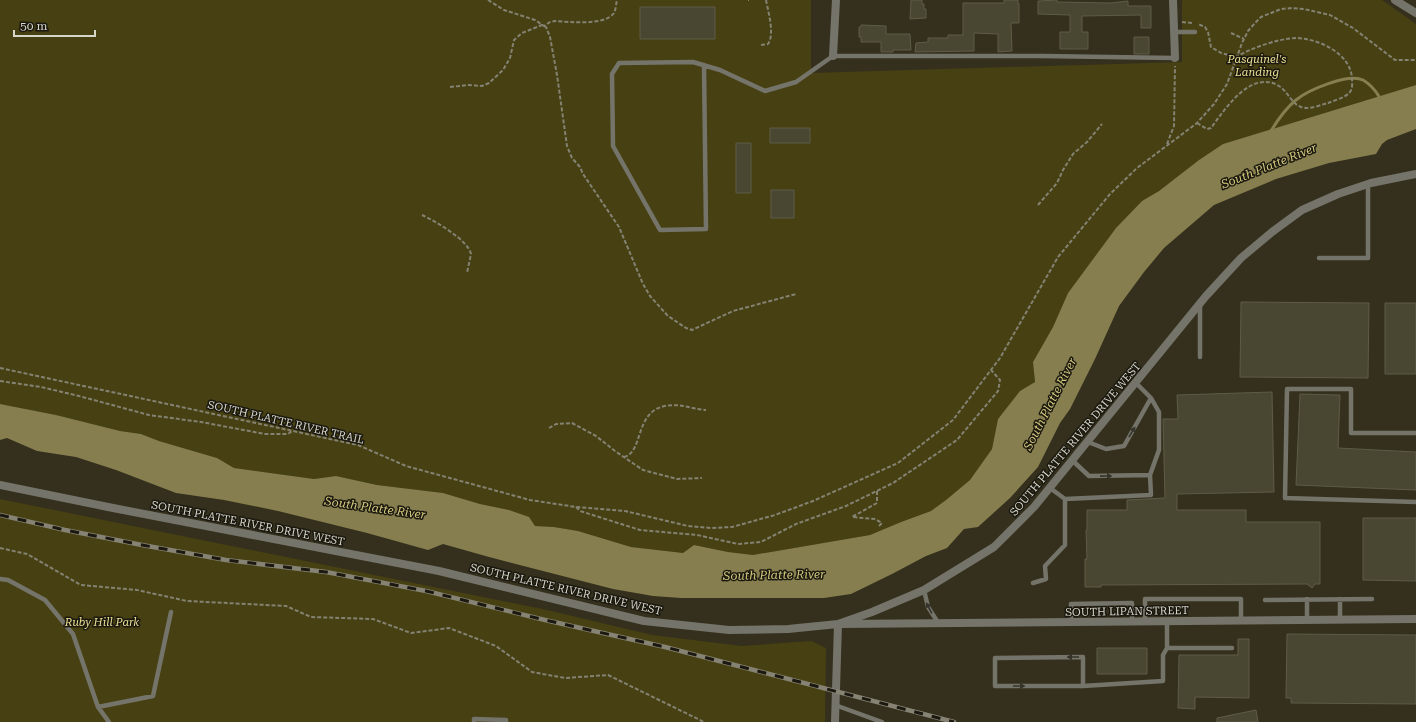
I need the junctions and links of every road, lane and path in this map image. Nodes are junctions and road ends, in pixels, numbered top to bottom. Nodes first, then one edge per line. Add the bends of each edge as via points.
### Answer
1 (488, 0) edge
2 (617, 0) edge
3 (766, 0) edge
4 (836, 0) edge
5 (1173, 0) edge
6 (1394, 0) edge
7 (1416, 13) edge
8 (1174, 20) junction
9 (544, 26) junction
10 (1174, 32) junction
11 (1195, 32) dead end
12 (1231, 34) dead end
13 (1244, 39) junction
14 (761, 45) dead end
15 (833, 56) junction
16 (1236, 57) junction
17 (1175, 58) junction
18 (1416, 60) edge
19 (704, 65) junction
20 (450, 87) dead end
21 (1197, 123) junction
22 (1102, 124) dead end
23 (1166, 145) junction
24 (1416, 174) edge
25 (1368, 184) junction
26 (1038, 206) dead end
27 (422, 215) dead end
28 (1319, 258) dead end
29 (467, 272) dead end
30 (796, 294) dead end
31 (1200, 304) junction
32 (1200, 357) dead end
33 (0, 368) edge
34 (991, 370) junction
35 (0, 380) edge
36 (1136, 383) junction
37 (1151, 398) junction
38 (706, 410) dead end
39 (549, 428) dead end
40 (292, 430) junction
41 (1416, 433) edge
42 (1088, 442) junction
43 (624, 457) junction
44 (1072, 461) junction
45 (1150, 475) junction
46 (702, 478) dead end
47 (0, 485) edge
48 (1050, 488) junction
49 (877, 491) junction
50 (1065, 500) junction
51 (1416, 502) edge
52 (576, 507) junction
53 (878, 527) dead end
54 (0, 548) edge
55 (0, 579) edge
56 (1032, 583) dead end
57 (924, 590) junction
58 (1308, 599) junction
59 (1340, 599) junction
60 (1372, 599) dead end
61 (1265, 600) dead end
62 (171, 612) dead end
63 (1416, 619) edge
64 (1308, 620) junction
65 (1340, 620) junction
66 (1241, 621) junction
67 (1071, 622) junction
68 (1132, 622) junction
69 (1145, 622) junction
70 (1167, 622) junction
71 (838, 624) junction
72 (939, 624) junction
73 (1167, 648) junction
74 (1232, 648) dead end
75 (1084, 686) junction
76 (835, 705) junction
77 (98, 707) junction
78 (109, 722) edge
79 (474, 722) edge
80 (506, 722) edge
81 (704, 722) edge
82 (835, 722) edge
83 (882, 722) edge

1 - 9 path via 504,10 535,20
2 - 9 path via 614,12 603,20 555,21
3 - 14 path via 770,39 768,44
4 - 15 street
5 - 8 street
6 - 7 street
8 - 10 street
8 - 16 path via 1205,26 1211,47
9 - 20 path via 517,36 503,70 489,83 482,86
9 - 30 path via 548,31 567,146 572,158 619,227 650,296 668,316 692,330 733,311
10 - 11 lane
10 - 17 street
12 - 13 path
13 - 16 path, SOUTH PLATTE RIVER TRAIL
13 - 18 path, SOUTH PLATTE RIVER TRAIL via 1261,17 1281,9 1304,9 1341,20 1395,60
15 - 17 lane
15 - 19 lane via 796,82 765,90
16 - 21 path, SOUTH PLATTE RIVER TRAIL via 1227,84
16 - 21 path via 1261,46 1297,38 1315,42 1343,57 1352,74 1352,88 1343,97 1303,108 1273,83 1254,84 1234,99 1211,128 1207,130
17 - 23 path via 1174,126
19 - 19 lane via 706,229 660,230 613,146 612,74 619,63 693,62
21 - 23 path, SOUTH PLATTE RIVER TRAIL
22 - 26 path via 1070,159 1057,183
23 - 34 path, SOUTH PLATTE RIVER TRAIL via 1110,194 1058,257
24 - 25 street, SOUTH PLATTE RIVER DRIVE WEST
25 - 28 lane via 1368,258
25 - 31 street, SOUTH PLATTE RIVER DRIVE WEST via 1302,210 1241,258
27 - 29 path via 465,243 471,252
31 - 32 lane
31 - 36 street, SOUTH PLATTE RIVER DRIVE WEST
33 - 40 path, SOUTH PLATTE RIVER TRAIL
34 - 49 path via 1000,380 998,391 956,440 893,484
34 - 52 path, SOUTH PLATTE RIVER TRAIL via 953,420 898,463 775,515 732,527 711,528 688,526 625,511
35 - 40 path via 41,387 148,415 265,434 288,434
36 - 37 lane
36 - 42 street, SOUTH PLATTE RIVER DRIVE WEST
42 -> 37 lane via 1106,449 1124,446
37 - 45 lane via 1159,412 1159,450
38 - 43 path via 678,405 656,409 643,424 633,450
39 - 43 path via 556,424 572,423 596,436
40 - 52 path, SOUTH PLATTE RIVER TRAIL via 358,445 406,466 530,500
41 - 51 lane via 1351,433 1351,389 1287,389 1285,498
42 - 44 street, SOUTH PLATTE RIVER DRIVE WEST
43 - 46 path via 643,470 661,476 677,479
44 -> 45 lane via 1089,476
44 - 48 street, SOUTH PLATTE RIVER DRIVE WEST
45 - 50 lane via 1151,495
47 - 71 street, SOUTH PLATTE RIVER DRIVE WEST via 439,571 644,621 729,630 788,629
48 - 50 lane
48 - 57 street, SOUTH PLATTE RIVER DRIVE WEST via 994,547
49 - 52 path via 846,506 796,524 761,542 738,544 696,535 640,530 616,524 580,511
49 - 53 path via 878,503 852,517 875,519 882,523
50 - 56 lane via 1065,545 1045,566 1046,580
54 - 81 path via 27,554 81,585 137,590 187,601 286,606 311,617 373,619 411,633 449,628 496,646 532,672 565,678 608,675
55 - 77 lane via 8,580 45,600 72,634
57 - 71 street, SOUTH PLATTE RIVER DRIVE WEST
72 -> 57 lane via 928,607
58 - 59 lane
58 - 61 lane
58 - 64 lane
59 - 60 lane
59 - 65 lane
62 - 77 lane via 153,696
63 - 65 street, SOUTH LIPAN STREET
64 - 65 street, SOUTH LIPAN STREET
64 - 66 street, SOUTH LIPAN STREET
66 - 69 lane via 1241,599 1145,599
66 - 70 street, SOUTH LIPAN STREET
67 - 68 street, SOUTH LIPAN STREET
67 - 68 lane via 1071,604 1132,603
67 - 72 street, SOUTH LIPAN STREET
68 - 69 street, SOUTH LIPAN STREET
69 - 70 street, SOUTH LIPAN STREET
70 - 73 lane
71 - 72 street, SOUTH LIPAN STREET
71 - 76 street
73 - 74 lane
73 - 75 lane via 1163,655 1163,681
75 -> 75 lane via 1083,657 995,658 995,686
76 - 82 street
76 - 83 lane
77 - 78 lane
79 - 80 lane via 474,719

